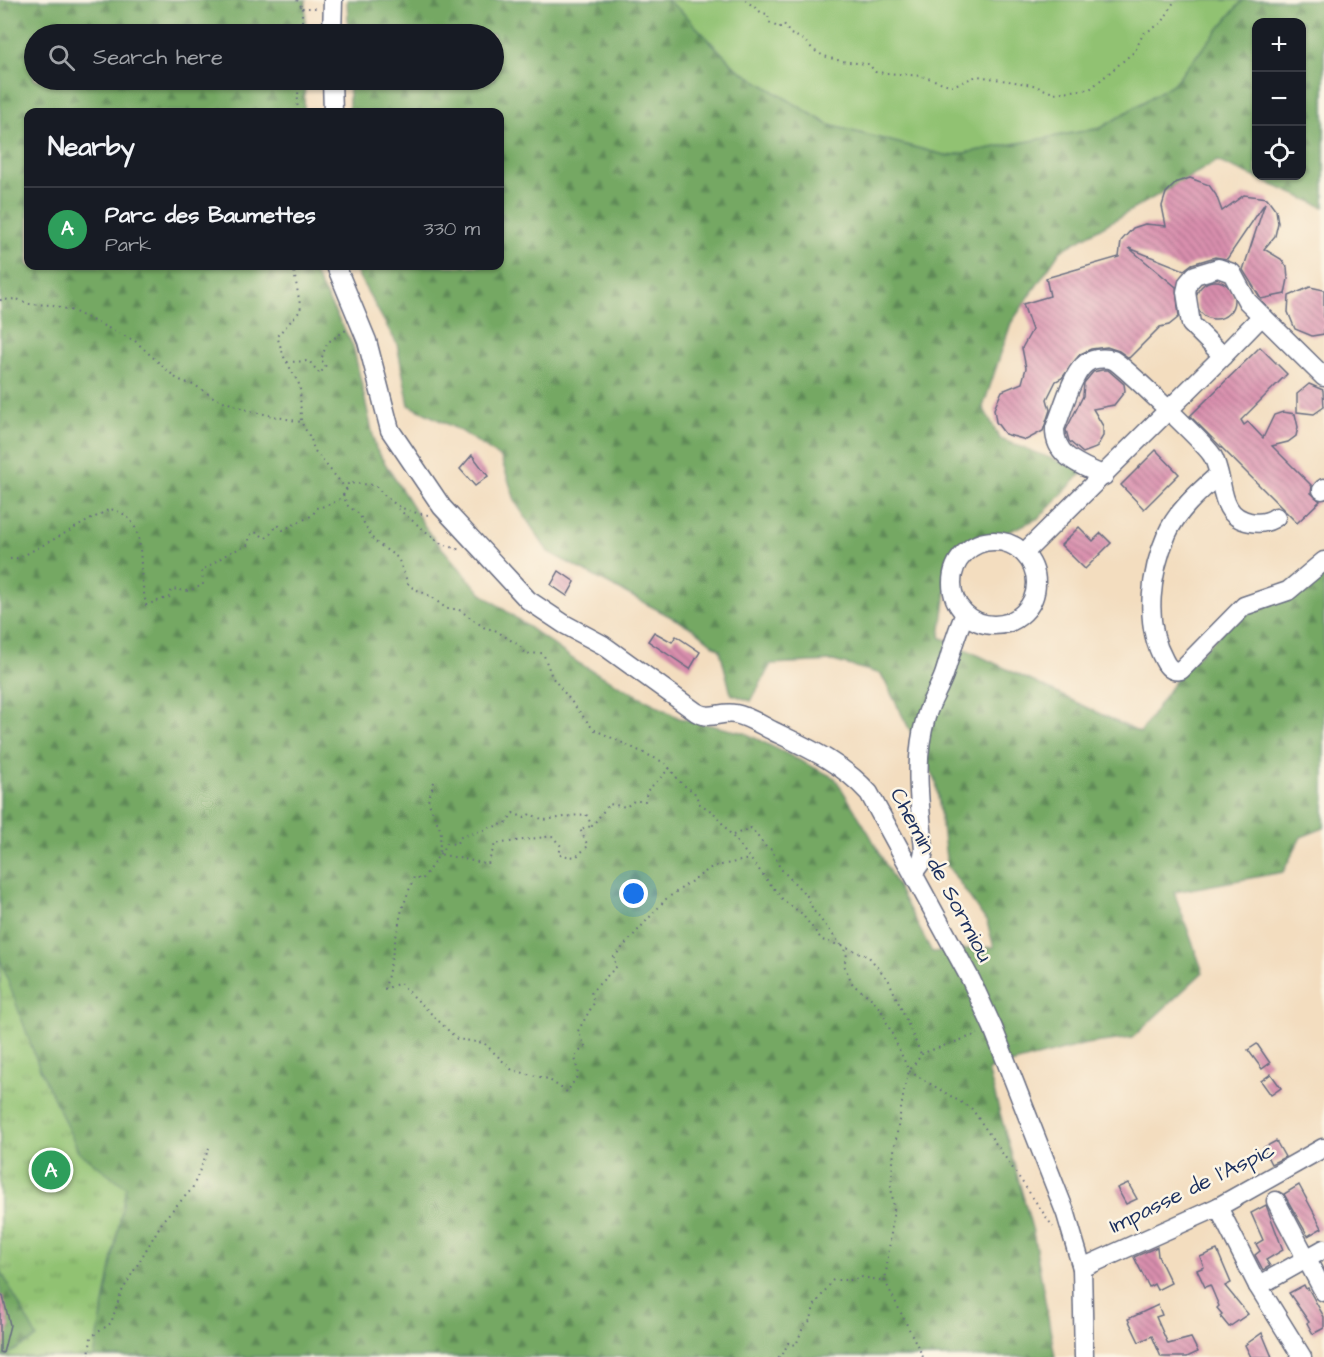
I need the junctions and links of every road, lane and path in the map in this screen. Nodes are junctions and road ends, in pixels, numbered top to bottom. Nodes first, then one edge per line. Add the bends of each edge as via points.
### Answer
1 (297, 0) edge
2 (333, 0) edge
3 (745, 0) edge
4 (1175, 0) edge
5 (302, 24) edge
6 (332, 24) edge
7 (298, 90) edge
8 (332, 90) edge
9 (297, 108) edge
10 (333, 108) edge
11 (294, 270) edge
12 (338, 270) edge
13 (0, 300) edge
14 (1262, 316) junction
15 (350, 326) dead end
16 (1223, 356) junction
17 (287, 362) dead end
18 (1324, 377) edge
19 (1168, 411) junction
20 (302, 422) junction
21 (1218, 475) junction
22 (1104, 476) junction
23 (348, 491) junction
24 (343, 494) junction
25 (394, 505) dead end
26 (1276, 517) dead end
27 (451, 518) junction
28 (1024, 552) junction
29 (469, 554) dead end
30 (10, 559) dead end
31 (1324, 561) edge
32 (965, 614) junction
33 (670, 768) junction
34 (434, 782) dead end
35 (592, 826) dead end
36 (733, 835) junction
37 (440, 854) junction
38 (750, 859) junction
39 (915, 872) junction
40 (842, 946) junction
41 (993, 1029) junction
42 (921, 1054) dead end
43 (909, 1071) junction
44 (209, 1148) dead end
45 (1323, 1148) edge
46 (1276, 1201) dead end
47 (1218, 1207) junction
48 (1056, 1231) dead end
49 (1324, 1249) edge
50 (1306, 1260) junction
51 (1082, 1268) junction
52 (885, 1281) junction
53 (1258, 1286) junction
54 (1324, 1292) edge
55 (89, 1357) edge
56 (778, 1357) edge
57 (923, 1357) edge
58 (1084, 1357) edge
59 (1302, 1357) edge

1 - 5 path via 302,8
2 - 6 street
3 - 4 path via 768,14 769,22 779,28 784,24 790,34 802,38 819,54 869,63 875,72 922,76 952,86 977,76 1001,78 1053,93 1090,89 1100,83 1135,51 1143,34 1162,23
7 - 9 path
8 - 10 street
11 - 20 path via 301,310 277,336 300,386
12 - 27 street, Chemin de Sormiou via 367,341 390,430
13 - 20 path via 17,299 73,311 135,341 177,379 215,398 250,411
14 - 16 street
14 - 16 street via 1247,301 1229,270 1218,268 1191,278 1186,292 1191,324
14 - 18 street
15 - 17 path via 327,343 321,360 326,365 321,374 309,361
16 - 19 street
19 - 21 street via 1210,452
19 - 22 street
19 - 22 street via 1114,361 1093,360 1082,366 1054,437 1066,456
20 - 23 path via 314,450
21 - 26 street via 1227,506 1236,516 1257,523
21 - 31 street via 1177,516 1158,560 1152,592 1153,633 1167,667 1181,670 1244,606 1288,591
22 - 28 street
23 - 24 path
23 - 27 path via 348,483 375,485 390,503 410,513
24 - 30 path via 338,501 316,508 294,525 283,530 278,525 266,538 255,532 250,535 248,545 202,570 203,585 188,591 172,589 169,598 146,605 136,526 124,512 110,509 20,558
24 - 33 path via 374,541 398,558 409,586 447,609 458,609 485,628 495,630 526,654 543,653 552,677 593,729
25 - 29 path via 440,543
27 - 39 street, Chemin de Sormiou via 528,600 603,645 696,712 712,717 737,714 844,769 869,793
28 - 32 street via 1037,582 1036,593 1025,612 1006,624 996,625
28 - 32 street via 1003,541 984,542 968,549 951,581 953,594
32 - 39 street via 922,732 918,770 924,849
33 - 36 path
33 - 37 path via 647,791 645,801 634,801 626,807 609,804 592,825 586,814 544,820 513,813 506,822 461,837 456,844 447,843
34 - 37 path via 428,801 441,831
35 - 37 path via 580,829 588,846 576,857 559,855 561,846 552,836 495,844 488,864
36 - 38 path
36 - 40 path via 751,828 772,850 780,868 808,897 813,910
37 - 38 path via 422,880 414,877 402,909 385,989 400,983 457,1039 484,1043 512,1070 548,1078 567,1092 578,1075 575,1056 585,1046 578,1031 594,1003 591,992 617,966 613,958 666,899 712,867
38 - 40 path via 822,940
39 - 41 street, Chemin de Sormiou
40 - 42 path via 869,957 889,981
40 - 43 path via 847,954 844,965 853,985 881,1010
41 - 43 path via 923,1053
41 - 51 street, Chemin de Sormiou via 1066,1214
43 - 48 path via 972,1109
43 - 52 path via 894,1151 894,1209
44 - 55 path via 192,1189 164,1219 121,1293 111,1323 91,1337
45 - 47 street, Impasse de l'Aspic
46 - 50 street
47 - 51 street, Impasse de l'Aspic
47 - 53 street
49 - 50 street
50 - 53 street
50 - 54 street
51 - 58 street, Chemin de Sormiou
52 - 56 path via 861,1277 833,1280 814,1306 811,1320 804,1325 796,1345 788,1343
52 - 57 path
53 - 59 street

